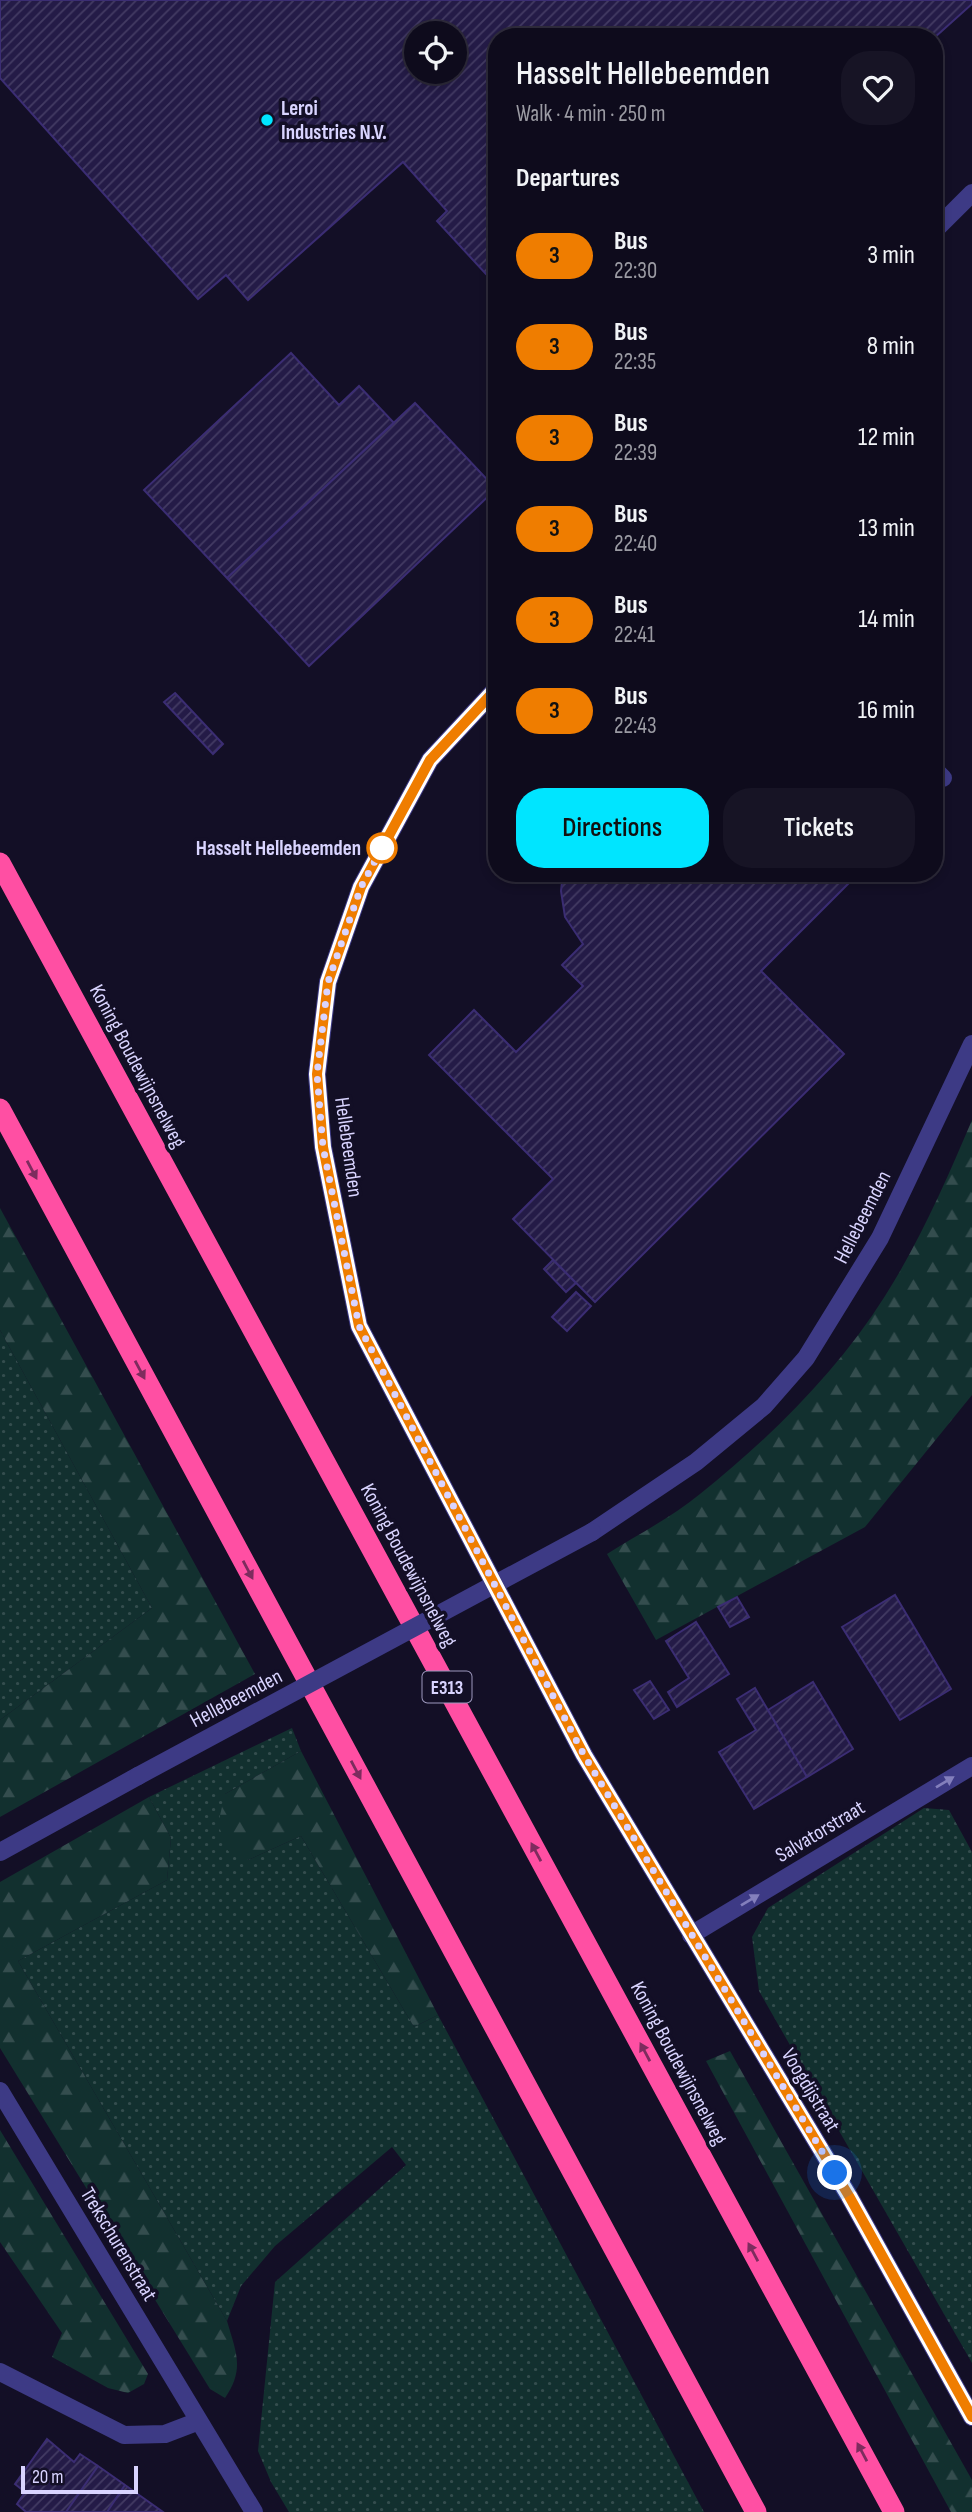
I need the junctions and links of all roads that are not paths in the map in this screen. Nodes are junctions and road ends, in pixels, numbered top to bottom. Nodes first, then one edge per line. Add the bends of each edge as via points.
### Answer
1 (972, 193) edge
2 (943, 222) edge
3 (488, 698) edge
4 (0, 863) edge
5 (972, 1044) edge
6 (0, 1110) edge
7 (972, 1766) edge
8 (0, 1852) edge
9 (691, 1935) junction
10 (0, 2091) edge
11 (0, 2372) edge
12 (972, 2417) edge
13 (199, 2421) junction
14 (254, 2512) edge
15 (757, 2512) edge
16 (894, 2512) edge

1 - 2 street
3 - 9 street, Hellebeemden via 430,760 361,887 328,982 317,1074 323,1147 359,1326 584,1755
16 -> 4 highway, Koning Boudewijnsnelweg / E313
5 - 8 street, Hellebeemden, bridge via 880,1238 806,1358 745,1422 696,1462 592,1532
6 -> 15 highway
9 -> 7 street, Salvatorstraat
9 - 12 street, Voogdijstraat via 849,2196
10 - 13 street, Trekschurenstraat
11 - 13 street via 124,2435 164,2434
13 - 14 street, Trekschurenstraat

